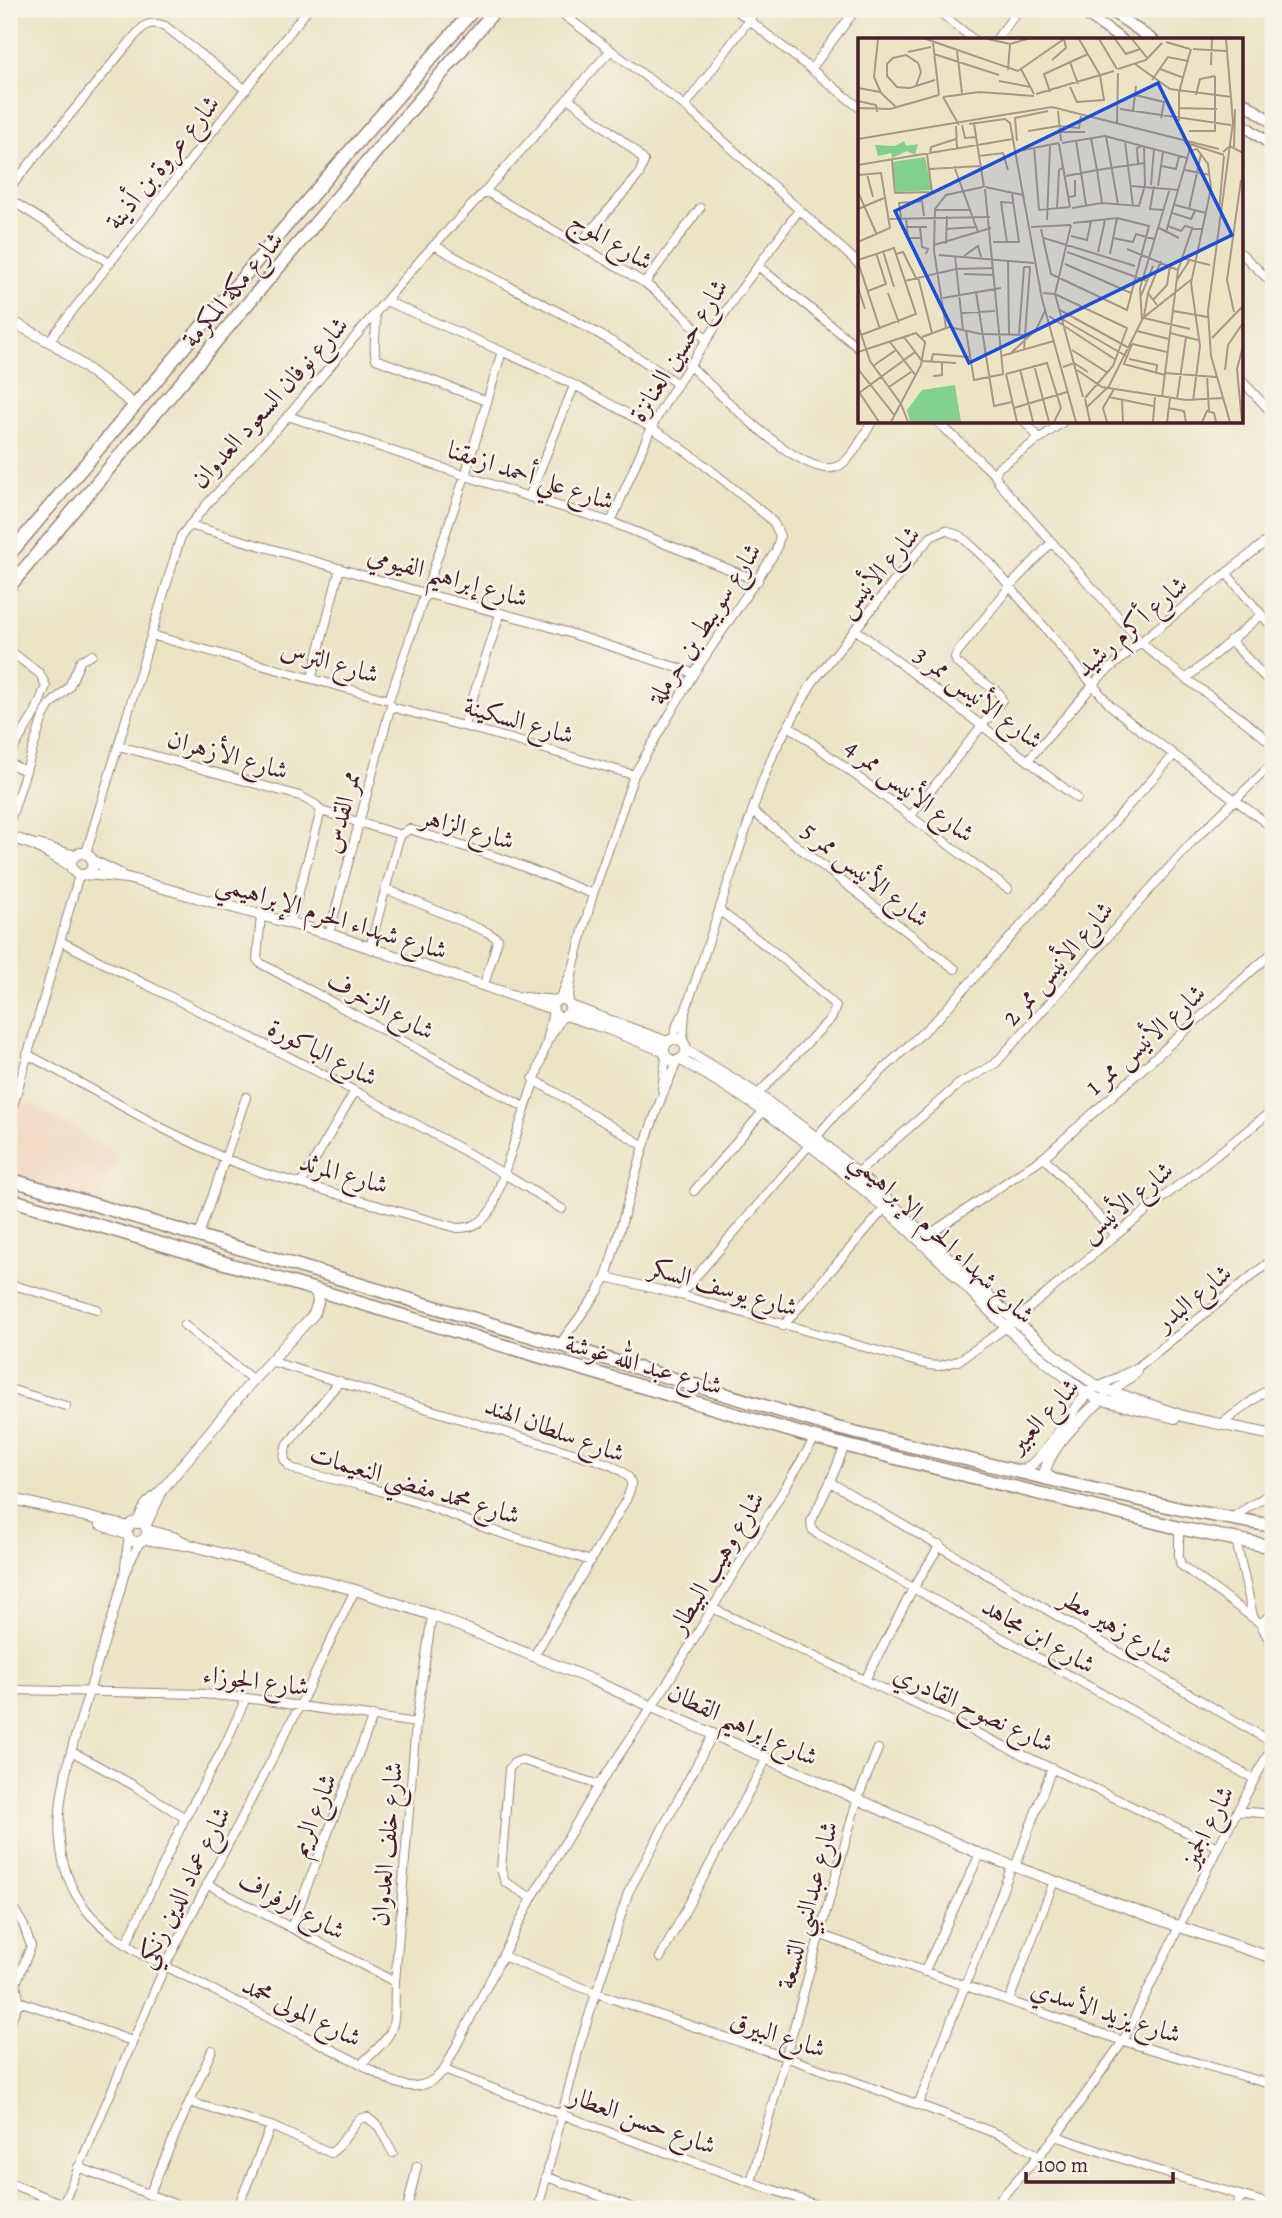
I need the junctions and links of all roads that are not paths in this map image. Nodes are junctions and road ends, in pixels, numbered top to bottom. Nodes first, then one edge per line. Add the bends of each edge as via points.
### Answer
1 (308, 9) edge
2 (474, 9) edge
3 (504, 9) edge
4 (556, 9) edge
5 (735, 9) edge
6 (757, 9) edge
7 (856, 9) edge
8 (936, 9) edge
9 (1019, 9) edge
10 (1079, 9) edge
11 (1108, 9) edge
12 (565, 12) edge
13 (492, 14) edge
14 (749, 19) junction
15 (972, 38) edge
16 (997, 38) edge
17 (1119, 38) edge
18 (1150, 38) edge
19 (611, 50) junction
20 (812, 68) junction
21 (246, 90) junction
22 (568, 98) junction
23 (1244, 103) edge
24 (685, 106) junction
25 (858, 106) edge
26 (1273, 123) edge
27 (1244, 125) edge
28 (1273, 146) edge
29 (9, 189) edge
30 (485, 191) junction
31 (9, 199) edge
32 (700, 208) dead end
33 (799, 210) junction
34 (579, 244) junction
35 (433, 245) junction
36 (1244, 256) edge
37 (108, 262) junction
38 (858, 263) edge
39 (758, 266) junction
40 (645, 283) junction
41 (1273, 284) edge
42 (386, 301) junction
43 (375, 315) junction
44 (9, 320) edge
45 (706, 339) junction
46 (49, 341) junction
47 (858, 347) edge
48 (502, 351) junction
49 (689, 365) junction
50 (1244, 383) edge
51 (677, 384) junction
52 (574, 386) junction
53 (486, 401) junction
54 (136, 406) junction
55 (1273, 414) edge
56 (288, 416) junction
57 (871, 424) edge
58 (940, 424) edge
59 (1027, 424) edge
60 (1060, 424) edge
61 (651, 428) junction
62 (1040, 439) junction
63 (995, 475) junction
64 (465, 476) junction
65 (529, 497) junction
66 (611, 523) junction
67 (189, 525) junction
68 (1273, 536) edge
69 (1052, 542) junction
70 (9, 555) edge
71 (340, 568) junction
72 (1226, 573) junction
73 (758, 581) junction
74 (1011, 586) junction
75 (9, 587) edge
76 (424, 593) junction
77 (500, 614) junction
78 (1261, 615) junction
79 (1273, 628) edge
80 (855, 629) junction
81 (152, 635) junction
82 (1230, 640) junction
83 (1141, 642) junction
84 (9, 650) edge
85 (92, 655) dead end
86 (694, 673) junction
87 (312, 677) junction
88 (1187, 678) junction
89 (1093, 684) junction
90 (1273, 687) edge
91 (390, 703) junction
92 (788, 725) junction
93 (464, 726) junction
94 (983, 727) junction
95 (1273, 745) edge
96 (119, 746) junction
97 (1174, 755) junction
98 (9, 756) edge
99 (1028, 760) junction
100 (9, 763) edge
101 (1273, 763) edge
102 (25, 771) junction
103 (634, 775) junction
104 (1077, 798) dead end
105 (1234, 800) junction
106 (321, 811) junction
107 (752, 811) junction
108 (910, 817) junction
109 (360, 822) junction
110 (9, 824) edge
111 (1273, 828) edge
112 (401, 835) junction
113 (9, 836) edge
114 (81, 859) junction
115 (83, 875) junction
116 (127, 878) junction
117 (386, 889) junction
118 (1007, 889) dead end
119 (593, 894) junction
120 (720, 911) junction
121 (261, 915) junction
122 (290, 924) junction
123 (329, 934) junction
124 (60, 941) junction
125 (370, 947) junction
126 (1273, 952) edge
127 (956, 969) dead end
128 (484, 985) junction
129 (561, 1008) junction
130 (673, 1047) junction
131 (27, 1054) junction
132 (679, 1061) junction
133 (533, 1079) junction
134 (355, 1091) junction
135 (662, 1096) junction
136 (246, 1097) dead end
137 (754, 1097) junction
138 (524, 1107) junction
139 (768, 1107) junction
140 (1273, 1110) edge
141 (9, 1120) edge
142 (815, 1141) junction
143 (644, 1146) junction
144 (1044, 1157) junction
145 (226, 1159) junction
146 (505, 1173) junction
147 (855, 1175) junction
148 (9, 1179) edge
149 (302, 1182) junction
150 (694, 1191) dead end
151 (13, 1199) edge
152 (885, 1208) junction
153 (562, 1209) dead end
154 (199, 1235) junction
155 (1116, 1235) junction
156 (927, 1236) junction
157 (1273, 1259) edge
158 (606, 1277) junction
159 (9, 1284) edge
160 (316, 1291) junction
161 (680, 1295) junction
162 (97, 1309) dead end
163 (1011, 1324) junction
164 (184, 1325) dead end
165 (783, 1326) junction
166 (559, 1345) junction
167 (270, 1361) junction
168 (1138, 1367) junction
169 (253, 1380) junction
170 (340, 1381) junction
171 (1273, 1385) edge
172 (1098, 1387) junction
173 (9, 1389) edge
174 (1111, 1392) junction
175 (1088, 1394) junction
176 (1102, 1400) junction
177 (66, 1406) dead end
178 (1186, 1417) junction
179 (1220, 1425) junction
180 (1273, 1435) edge
181 (815, 1438) junction
182 (845, 1446) junction
183 (1019, 1472) junction
184 (1053, 1480) junction
185 (830, 1482) junction
186 (1273, 1492) edge
187 (9, 1498) edge
188 (1231, 1518) junction
189 (1273, 1526) edge
190 (1179, 1528) junction
191 (138, 1532) junction
192 (1236, 1540) junction
193 (940, 1545) junction
194 (1273, 1547) edge
195 (591, 1561) junction
196 (914, 1587) junction
197 (355, 1590) junction
198 (712, 1608) junction
199 (1273, 1614) edge
200 (432, 1615) junction
201 (1253, 1616) junction
202 (1260, 1623) junction
203 (1273, 1647) edge
204 (534, 1656) junction
205 (865, 1681) junction
206 (9, 1692) edge
207 (89, 1693) junction
208 (247, 1698) junction
209 (300, 1705) junction
210 (652, 1706) junction
211 (373, 1716) junction
212 (416, 1723) junction
213 (713, 1734) junction
214 (1273, 1744) edge
215 (878, 1749) dead end
216 (71, 1751) junction
217 (767, 1758) junction
218 (1052, 1768) junction
219 (1254, 1779) junction
220 (599, 1784) junction
221 (857, 1800) junction
222 (1237, 1811) junction
223 (1273, 1814) edge
224 (185, 1818) junction
225 (1218, 1847) junction
226 (980, 1854) junction
227 (1014, 1866) junction
228 (1054, 1881) junction
229 (207, 1884) junction
230 (533, 1898) junction
231 (9, 1900) edge
232 (1180, 1927) junction
233 (292, 1928) junction
234 (821, 1935) junction
235 (126, 1944) junction
236 (503, 1956) junction
237 (660, 1958) dead end
238 (1273, 1958) edge
239 (165, 1966) junction
240 (924, 1972) junction
241 (396, 1982) junction
242 (965, 1986) junction
243 (595, 1993) junction
244 (19, 2001) junction
245 (1009, 2001) junction
246 (9, 2025) edge
247 (132, 2041) junction
248 (1123, 2041) junction
249 (212, 2050) dead end
250 (788, 2058) junction
251 (361, 2064) junction
252 (444, 2070) junction
253 (1273, 2085) edge
254 (189, 2102) junction
255 (918, 2105) junction
256 (562, 2113) junction
257 (271, 2126) junction
258 (1056, 2136) junction
259 (393, 2153) dead end
260 (1038, 2155) junction
261 (417, 2166) dead end
262 (78, 2168) junction
263 (547, 2177) junction
264 (751, 2182) junction
265 (9, 2183) edge
266 (149, 2195) junction
267 (1241, 2196) junction
268 (1273, 2205) edge
269 (62, 2206) edge
270 (187, 2209) edge
271 (237, 2209) edge
272 (407, 2209) edge
273 (538, 2209) edge
274 (636, 2209) edge
275 (828, 2209) edge
276 (991, 2209) edge
277 (1234, 2209) edge

1 - 21 street, شارع عروة بن أذينة
2 - 54 main road, شارع مكة المكرمة
3 - 13 street, شارع مكة المكرمة
4 - 12 street
5 - 14 street
6 - 14 street
7 - 20 street
8 - 15 street
9 - 16 street
10 - 17 main road
11 - 18 main road
12 - 19 street
13 - 75 main road, شارع مكة المكرمة
14 - 20 street
14 - 24 street
19 - 22 street, شارع نوفان السعود العدوان
19 - 24 street
20 - 25 street
21 - 29 street via 164,26 150,22
21 - 37 street, شارع عروة بن أذينة
22 - 30 street, شارع نوفان السعود العدوان
22 - 34 street via 644,161 639,175
23 - 26 main road
24 - 33 street
27 - 28 main road
30 - 34 street, شارع الموج
30 - 35 street, شارع نوفان السعود العدوان
31 - 37 street
32 - 40 street
33 - 38 street
33 - 39 street, شارع حسين العنانزة
34 - 40 street, شارع الموج
35 - 42 street, شارع نوفان السعود العدوان
35 - 51 street via 588,327
36 - 41 street
37 - 46 street, شارع عروة بن أذينة
39 - 45 street, شارع حسين العنانزة
39 - 47 street
40 - 45 street, شارع الموج
42 - 43 street, شارع نوفان السعود العدوان
42 - 48 street, شارع سويبط بن حرملة
43 - 53 street via 376,359
43 - 56 street, شارع نوفان السعود العدوان
44 - 46 street
45 - 49 street, شارع حسين العنانزة
46 - 54 street
48 - 52 street, شارع سويبط بن حرملة
48 - 53 street, شارع الترس
49 - 51 street, شارع حسين العنانزة
49 - 57 street via 782,447 818,468 831,469 844,462
50 - 55 street
51 - 61 street, شارع حسين العنانزة
52 - 61 street, شارع سويبط بن حرملة
52 - 65 street
53 - 64 street, شارع الترس
54 - 70 main road, شارع مكة المكرمة
56 - 64 street, شارع علي أحمد ازمقنا
56 - 67 street, شارع نوفان السعود العدوان
58 - 63 street
59 - 62 street
60 - 62 street
61 - 66 street, شارع حسين العنانزة
61 - 73 street, شارع سويبط بن حرملة via 774,523 779,543
62 - 63 street via 998,468
63 - 69 street
64 - 65 street, شارع علي أحمد ازمقنا
64 - 76 street, شارع الترس
65 - 66 street, شارع علي أحمد ازمقنا
66 - 73 street, شارع علي أحمد ازمقنا
67 - 71 street, شارع إبراهيم الفيومي
67 - 81 street, شارع نوفان السعود العدوان via 177,548
68 - 72 street, شارع أكرم رشيد
69 - 74 street
69 - 83 street
71 - 76 street, شارع إبراهيم الفيومي
71 - 87 street
72 - 78 street
72 - 83 street, شارع أكرم رشيد
73 - 86 street, شارع سويبط بن حرملة
74 - 80 street, شارع الأنيس via 962,537 938,533
74 - 89 street, شارع الأنيس
74 - 94 street via 956,658 1002,696
76 - 77 street, شارع إبراهيم الفيومي
76 - 91 street, شارع الترس
77 - 86 street, شارع إبراهيم الفيومي
77 - 93 street
78 - 79 street
78 - 82 street
80 - 92 street, شارع الأنيس via 812,682
80 - 94 street, شارع الأنيس ممر 3
81 - 87 street, شارع الترس
81 - 96 street, شارع نوفان السعود العدوان
82 - 88 street
82 - 90 street
83 - 88 street
83 - 89 street, شارع أكرم رشيد
84 - 98 street via 40,674 46,686
85 - 102 street via 81,660 69,687 46,711
86 - 103 street, شارع سويبط بن حرملة
87 - 91 street, شارع الترس
88 - 95 street
89 - 97 street, شارع الأنيس via 1130,722
89 - 99 street, شارع أكرم رشيد
91 - 93 street, شارع السكينة
91 - 109 street, ممر القدس
92 - 107 street, شارع الأنيس
92 - 108 street, شارع الأنيس ممر 4
93 - 103 street, شارع السكينة
94 - 99 street, شارع الأنيس ممر 3
94 - 108 street
96 - 106 street, شارع الأزهران via 300,796
96 - 114 street, شارع نوفان السعود العدوان
97 - 105 street, شارع الأنيس
97 - 142 street via 947,1008 837,1113
99 - 104 street, شارع الأنيس ممر 3
100 - 102 street
101 - 105 street, شارع الأنيس ممر 2
102 - 110 street
103 - 119 street, شارع سويبط بن حرملة
105 - 111 street, شارع الأنيس
105 - 147 street, شارع الأنيس ممر 2 via 995,1064 950,1091
106 - 109 street, شارع الأزهران
106 - 122 street
107 - 120 street, شارع الأنيس
107 - 127 street, شارع الأنيس ممر 5
108 - 118 street, شارع الأنيس ممر 4
109 - 112 street, شارع الأزهران
109 - 123 street, ممر القدس
112 - 117 street, شارع الزاهر
112 - 119 street, شارع الزاهر via 415,829
113 - 114 street, شارع شهداء الحرم الإبراهيمي
114 - 115 street
114 - 115 street via 93,869
114 - 116 street, شارع شهداء الحرم الإبراهيمي
115 - 116 street, شارع شهداء الحرم الإبراهيمي
115 - 124 street
116 - 121 street, شارع شهداء الحرم الإبراهيمي
117 - 125 street, شارع الزاهر
117 - 128 street via 498,939
119 - 129 street, شارع سويبط بن حرملة
120 - 130 street, شارع الأنيس
120 - 137 street via 836,1006 832,1017
121 - 122 street, شارع شهداء الحرم الإبراهيمي
121 - 138 street, شارع الزخرف via 260,963
122 - 123 street, شارع شهداء الحرم الإبراهيمي
123 - 125 street, شارع شهداء الحرم الإبراهيمي
124 - 131 street
124 - 134 street, شارع الباكورة
125 - 128 street, شارع شهداء الحرم الإبراهيمي
126 - 144 street, شارع الأنيس ممر 1
128 - 129 street, شارع شهداء الحرم الإبراهيمي via 536,1005
129 - 130 street, شارع شهداء الحرم الإبراهيمي via 608,1029
129 - 133 street, شارع المرثد
130 - 132 street, شارع شهداء الحرم الإبراهيمي
130 - 135 street, شارع يوسف السكر
130 - 137 street, شارع شهداء الحرم الإبراهيمي
131 - 141 street
131 - 145 street, شارع المرثد
132 - 135 street, شارع يوسف السكر
132 - 137 street, شارع شهداء الحرم الإبراهيمي
133 - 138 street, شارع المرثد
133 - 143 street
134 - 146 street, شارع الباكورة
134 - 149 street
135 - 143 street, شارع يوسف السكر
136 - 145 street
137 - 139 street, شارع شهداء الحرم الإبراهيمي
138 - 146 street, شارع المرثد
139 - 142 street, شارع شهداء الحرم الإبراهيمي
139 - 150 street
140 - 155 street, شارع الأنيس
142 - 147 street, شارع شهداء الحرم الإبراهيمي
142 - 161 street
143 - 158 street, شارع يوسف السكر
144 - 155 street
144 - 156 street, شارع الأنيس ممر 1
145 - 149 street, شارع المرثد
145 - 154 street
146 - 149 street, شارع المرثد via 493,1207 471,1228 457,1228
146 - 153 street, شارع الباكورة
147 - 152 street, شارع شهداء الحرم الإبراهيمي
147 - 156 street, شارع شهداء الحرم الإبراهيمي
148 - 154 main road, شارع عبد الله غوشة
151 - 160 main road, شارع عبد الله غوشة
152 - 163 street, شارع شهداء الحرم الإبراهيمي
152 - 165 street
154 - 166 main road, شارع عبد الله غوشة
155 - 163 street, شارع الأنيس
156 - 163 street, شارع شهداء الحرم الإبراهيمي
157 - 168 street, شارع البدر
158 - 161 street, شارع يوسف السكر
158 - 166 street
159 - 162 street
160 - 167 street via 314,1314
160 - 181 main road, شارع عبد الله غوشة
161 - 165 street, شارع يوسف السكر
163 - 165 street, شارع يوسف السكر via 958,1362 939,1366
163 - 172 street, شارع شهداء الحرم الإبراهيمي
163 - 175 street, شارع شهداء الحرم الإبراهيمي
164 - 169 street
166 - 183 main road, شارع عبد الله غوشة via 837,1427
167 - 169 street
167 - 170 street, شارع سلطان الهند
168 - 172 street, شارع البدر
168 - 174 street, شارع البدر via 1136,1374
169 - 191 street via 161,1491
170 - 195 street, شارع سلطان الهند via 625,1473 631,1489
170 - 195 street, شارع محمد مفضي النعيمات via 286,1446 284,1459 289,1466 425,1505
171 - 179 street
172 - 174 street, شارع شهداء الحرم الإبراهيمي
172 - 175 street, شارع العبير
173 - 177 street
174 - 176 street, شارع العبير
174 - 178 street, شارع شهداء الحرم الإبراهيمي
175 - 176 street, شارع شهداء الحرم الإبراهيمي
175 - 183 street, شارع العبير via 1038,1459
176 - 178 street, شارع شهداء الحرم الإبراهيمي
176 - 184 street, شارع العبير via 1051,1458 1045,1471
178 - 179 street, شارع شهداء الحرم الإبراهيمي
179 - 180 street, شارع شهداء الحرم الإبراهيمي
181 - 182 main road, شارع عبد الله غوشة
181 - 198 street, شارع وهيب البيطار
182 - 185 street
182 - 190 main road, شارع عبد الله غوشة
183 - 184 main road, شارع عبد الله غوشة
184 - 188 main road, شارع عبد الله غوشة
185 - 193 street, شارع زهير مطر
185 - 196 street, شارع ابن مجاهد via 812,1529
186 - 188 street
187 - 191 street, شارع إبراهيم القطان
188 - 189 main road, شارع عبد الله غوشة
190 - 192 main road, شارع عبد الله غوشة
190 - 201 street via 1181,1565
191 - 197 street, شارع إبراهيم القطان
191 - 207 street, شارع المولى محمد
192 - 194 main road, شارع عبد الله غوشة
192 - 201 street
193 - 196 street
193 - 214 street, شارع زهير مطر
195 - 204 street, شارع سلطان الهند
196 - 205 street
196 - 219 street, شارع ابن مجاهد
197 - 200 street, شارع إبراهيم القطان
197 - 209 street, شارع عماد الدين زنكي
198 - 205 street, شارع نصوح القادري
198 - 210 street, شارع وهيب البيطار
199 - 202 street
200 - 204 street, شارع إبراهيم القطان
200 - 212 street, شارع خلف العدوان
201 - 202 street
202 - 203 street
204 - 210 street, شارع إبراهيم القطان
205 - 218 street, شارع نصوح القادري
206 - 207 street, شارع الجوزاء
207 - 208 street, شارع الجوزاء via 170,1692
207 - 216 street, شارع المولى محمد
208 - 209 street, شارع الجوزاء
208 - 224 street
209 - 211 street, شارع الجوزاء
209 - 229 street, شارع عماد الدين زنكي
210 - 213 street, شارع إبراهيم القطان
210 - 220 street
211 - 212 street, شارع الجوزاء
211 - 233 street, شارع الريم
212 - 241 street, شارع خلف العدوان
213 - 217 street, شارع إبراهيم القطان
213 - 243 street via 628,1892
214 - 219 street, شارع الجميز
215 - 221 street, شارع عبدالنبي التسعة
216 - 224 street
216 - 235 street, شارع المولى محمد via 59,1820 68,1872 87,1910
217 - 221 street, شارع إبراهيم القطان
217 - 237 street
218 - 225 street, شارع نصوح القادري
218 - 227 street
219 - 222 street, شارع الجميز
220 - 230 street
220 - 230 street via 522,1760 509,1769 501,1870 505,1882
221 - 226 street, شارع إبراهيم القطان
221 - 234 street, شارع عبدالنبي التسعة
222 - 223 street
222 - 225 street, شارع الجميز
224 - 235 street
225 - 232 street, شارع الجميز
226 - 227 street, شارع إبراهيم القطان
226 - 240 street
227 - 228 street, شارع إبراهيم القطان
227 - 242 street
228 - 232 street, شارع إبراهيم القطان
228 - 245 street, شارع يزيد الأسدي
229 - 233 street, شارع الرفراف
229 - 239 street, شارع عماد الدين زنكي
230 - 236 street
231 - 244 street via 31,1946 16,1983
232 - 238 street, شارع إبراهيم القطان
232 - 248 street, شارع الجميز
233 - 241 street, شارع الرفراف
234 - 240 street
234 - 250 street, شارع عبدالنبي التسعة
235 - 239 street, شارع المولى محمد
236 - 243 street, شارع البيرق
236 - 252 street
239 - 247 street, شارع عماد الدين زنكي
239 - 251 street, شارع المولى محمد
240 - 242 street
241 - 251 street, شارع خلف العدوان via 393,2031
242 - 245 street
242 - 255 street
243 - 250 street, شارع البيرق
243 - 256 street
244 - 246 street
244 - 247 street
245 - 248 street, شارع يزيد الأسدي
247 - 262 street, شارع عماد الدين زنكي
248 - 253 street, شارع يزيد الأسدي
248 - 258 street, شارع الجميز
249 - 254 street
250 - 255 street, شارع البيرق
250 - 264 street, شارع عبدالنبي التسعة
251 - 252 street, شارع المولى محمد via 411,2086 430,2084
252 - 256 street, شارع حسن العطار
254 - 257 street
254 - 266 street
255 - 260 street, شارع البيرق via 1010,2139
256 - 263 street
256 - 264 street, شارع حسن العطار
257 - 259 street via 331,2153 359,2119 367,2117 379,2127
257 - 271 street
258 - 260 street, شارع الجميز
258 - 267 street
260 - 276 street, شارع الجميز
261 - 272 street
262 - 266 street
262 - 269 street, شارع عماد الدين زنكي
263 - 273 street
263 - 274 street
264 - 275 street, شارع حسن العطار
265 - 269 street
266 - 270 street
267 - 268 street
267 - 277 street

